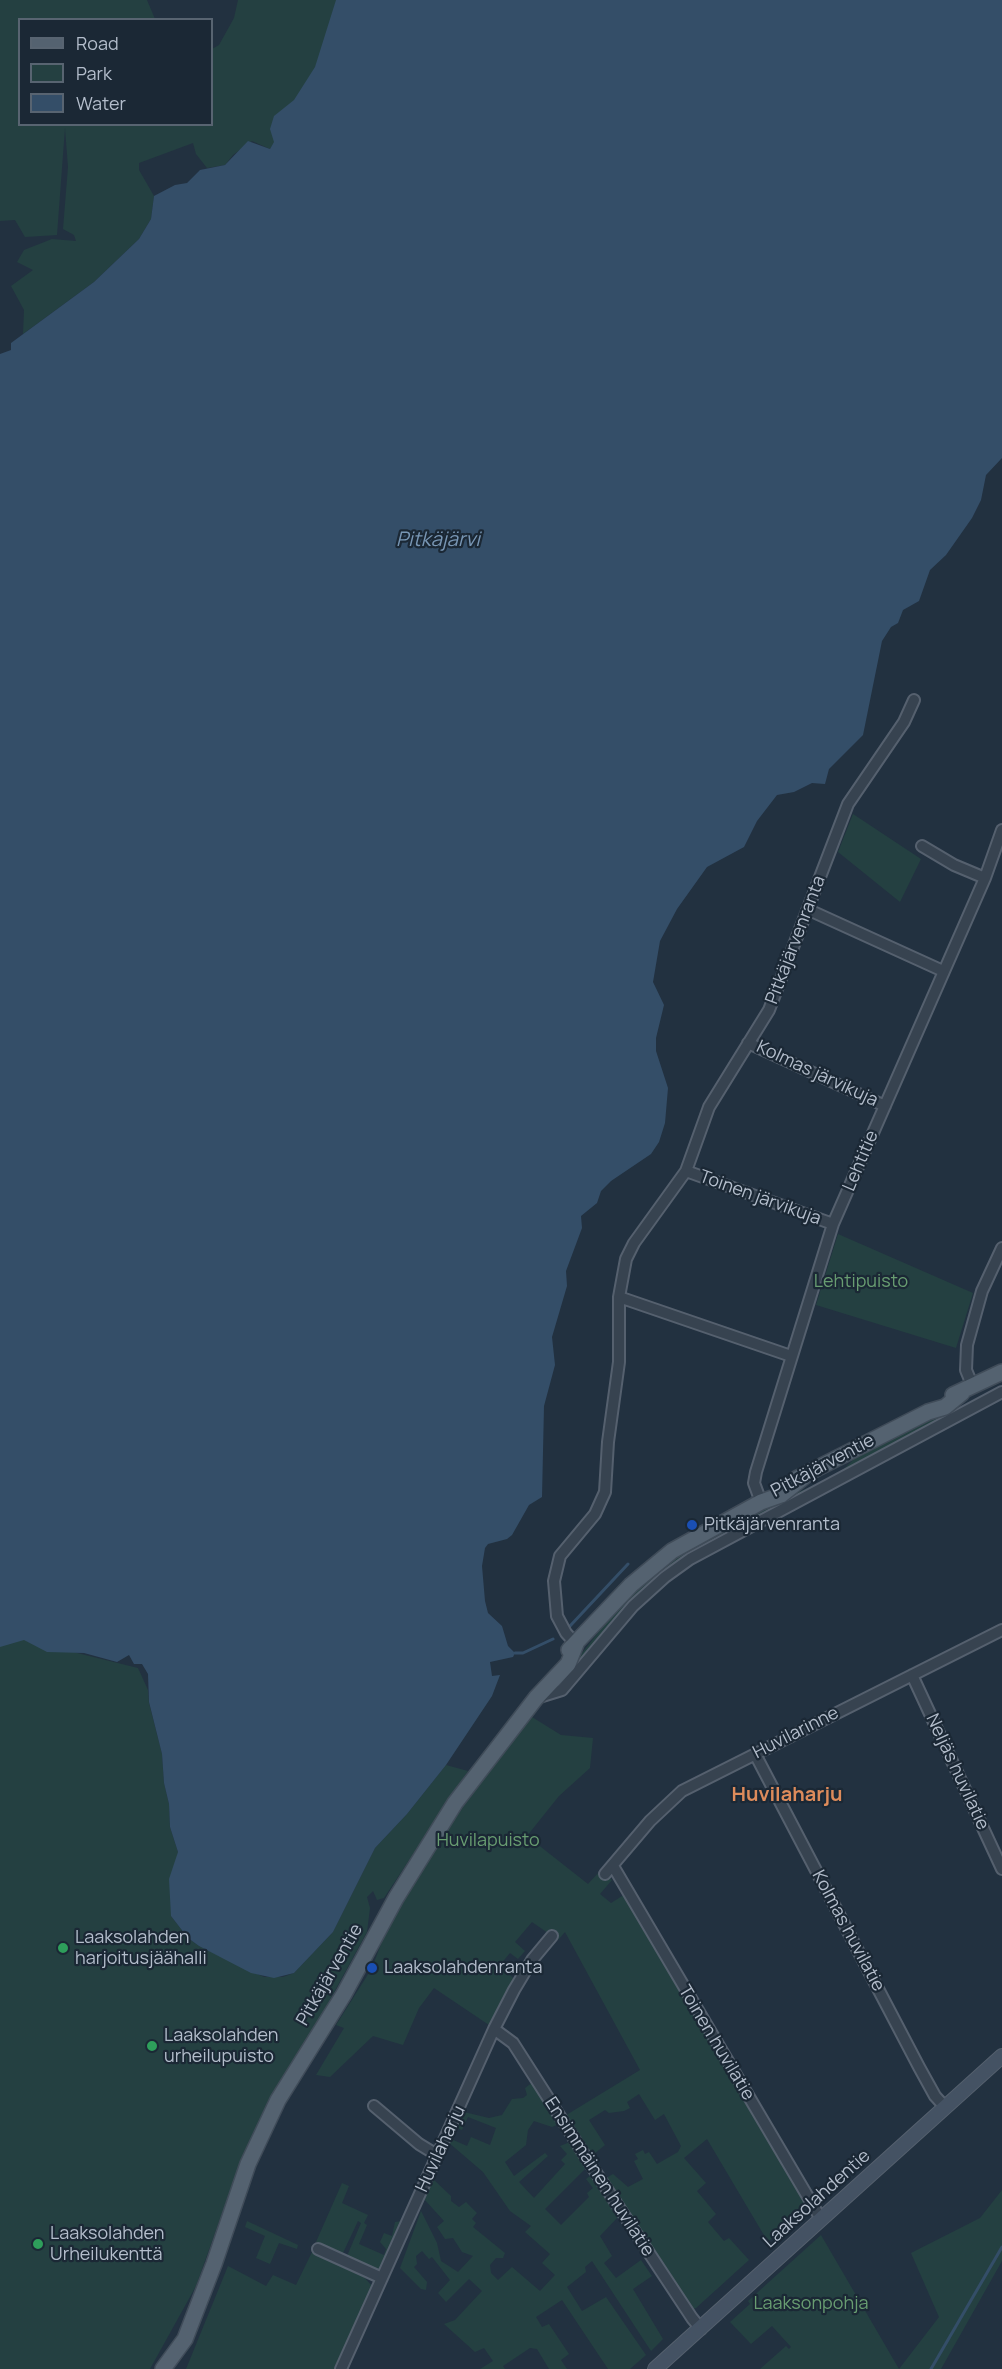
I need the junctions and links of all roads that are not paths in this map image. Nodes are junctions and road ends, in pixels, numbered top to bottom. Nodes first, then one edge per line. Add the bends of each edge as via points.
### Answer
1 (914, 700) dead end
2 (1002, 830) edge
3 (922, 846) dead end
4 (986, 878) junction
5 (809, 910) junction
6 (943, 971) junction
7 (748, 1043) junction
8 (885, 1106) junction
9 (686, 1171) junction
10 (833, 1224) junction
11 (1002, 1248) edge
12 (619, 1297) junction
13 (791, 1356) junction
14 (1002, 1372) edge
15 (967, 1390) junction
16 (1002, 1392) edge
17 (970, 1408) junction
18 (761, 1502) junction
19 (1002, 1630) edge
20 (576, 1644) junction
21 (912, 1675) junction
22 (536, 1698) junction
23 (755, 1754) junction
24 (1002, 1869) edge
25 (609, 1870) joint
26 (552, 1936) dead end
27 (494, 2029) junction
28 (1002, 2056) edge
29 (374, 2106) dead end
30 (945, 2107) junction
31 (437, 2155) junction
32 (821, 2219) junction
33 (318, 2249) dead end
34 (382, 2278) junction
35 (701, 2329) junction
36 (168, 2367) edge
37 (341, 2369) edge
38 (655, 2369) edge

1 - 5 street, Pitkäjärvenranta via 904,722 848,804
2 - 4 street, Lehtitie
3 - 4 street via 954,866
4 - 6 street, Lehtitie
5 - 6 street
5 - 7 street, Pitkäjärvenranta via 769,1010
6 - 8 street, Lehtitie
7 - 8 street, Kolmas järvikuja
7 - 9 street, Pitkäjärvenranta via 709,1107
8 - 10 street, Lehtitie
9 - 10 street, Toinen järvikuja
9 - 12 street, Pitkäjärvenranta via 634,1243 622,1272
10 - 13 street, Lehtitie
11 - 15 street via 982,1291 967,1346
12 - 13 street
12 - 20 street, Pitkäjärvenranta via 619,1362 605,1492 595,1514 560,1556 554,1581 557,1616
13 - 18 street, Lehtitie via 756,1472 754,1483
14 - 15 main road, Pitkäjärventie
15 - 17 street
15 - 18 main road, Pitkäjärventie via 941,1400 928,1412 805,1476 781,1495
16 - 17 street, Pitkäjärventie
17 - 22 street, Pitkäjärventie via 690,1559 633,1606 562,1690
18 - 20 main road, Pitkäjärventie via 657,1562 631,1584
19 - 21 street, Huvilarinne
20 - 22 main road, Pitkäjärventie via 558,1663 552,1679
21 - 23 street, Huvilarinne
21 - 24 street, Neljäs huvilatie
22 - 36 main road, Pitkäjärventie via 455,1803 278,2100 248,2164 202,2294 171,2345
23 - 25 street, Huvilarinne via 672,1798
23 - 30 street, Kolmas huvilatie via 935,2096
25 - 32 street, Toinen huvilatie
26 - 27 street, Huvilaharju via 526,1970
27 - 31 street, Huvilaharju
27 - 35 street, Ensimmäinen huvilatie via 513,2043
28 - 30 street, Laaksolahdentie
29 - 31 street
30 - 32 street, Laaksolahdentie
31 - 34 street, Huvilaharju
32 - 35 street, Laaksolahdentie
33 - 34 street
34 - 37 street, Huvilaharju
35 - 38 street, Laaksolahdentie

